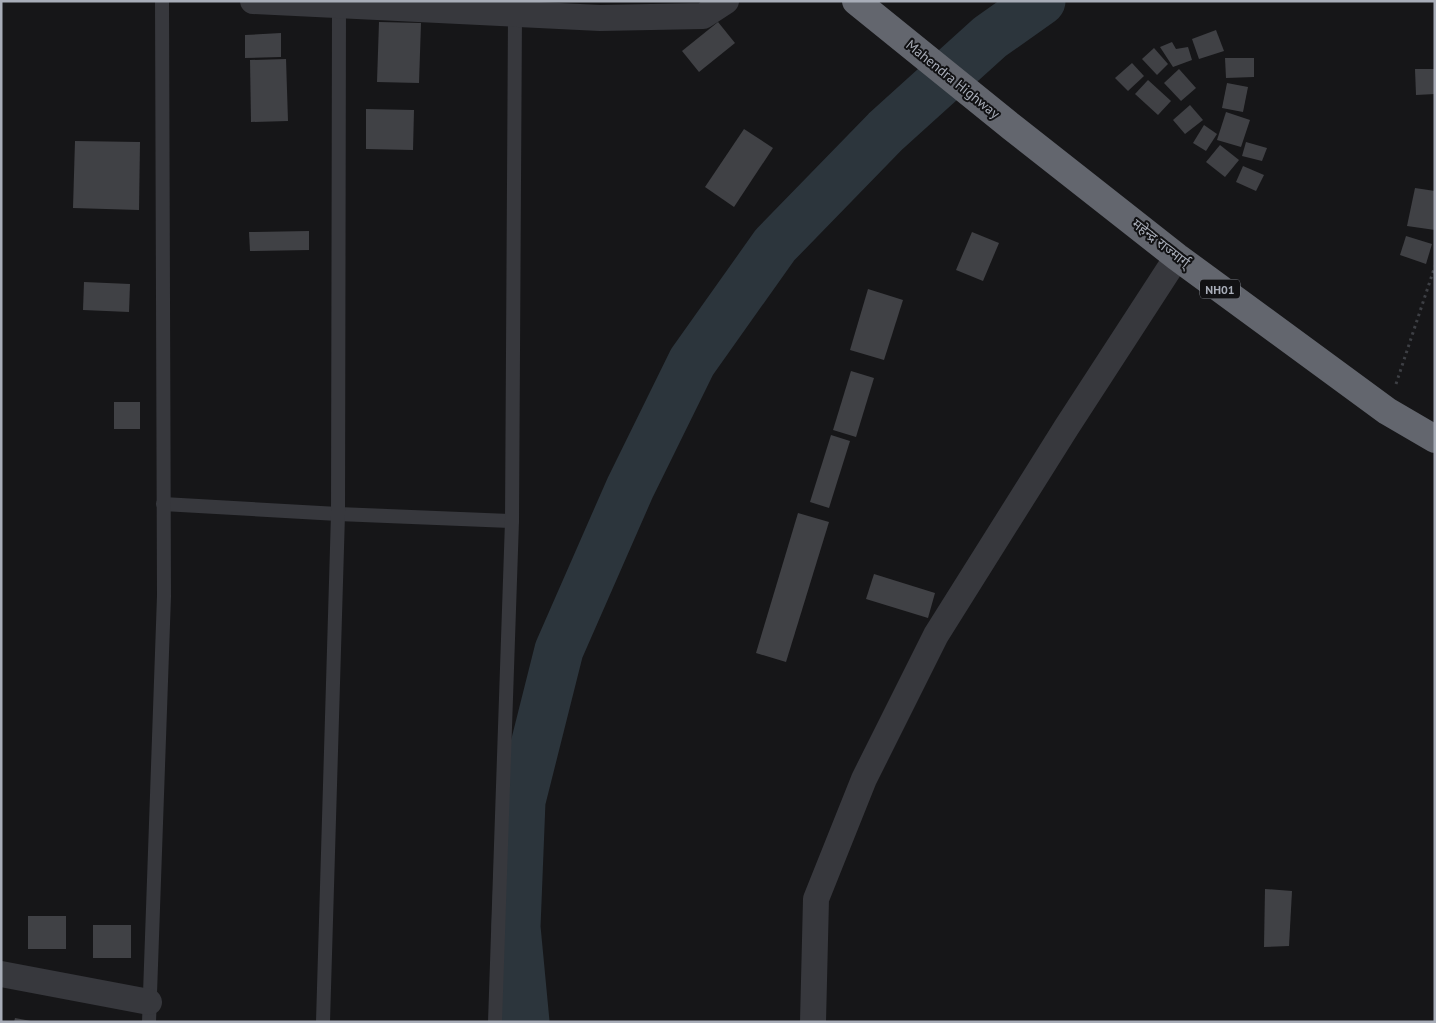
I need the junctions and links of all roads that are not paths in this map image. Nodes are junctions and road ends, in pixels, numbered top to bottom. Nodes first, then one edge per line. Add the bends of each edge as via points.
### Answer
1 (162, 1) edge
2 (253, 1) edge
3 (726, 1) edge
4 (856, 1) edge
5 (368, 4) edge
6 (338, 5) junction
7 (515, 14) junction
8 (1013, 128) joint
9 (1177, 257) junction
10 (1435, 439) edge
11 (163, 504) junction
12 (338, 514) junction
13 (512, 521) junction
14 (1, 974) edge
15 (149, 1012) edge
16 (323, 1022) edge
17 (495, 1022) edge
18 (813, 1022) edge

1 - 11 lane
2 - 6 street
3 - 7 street via 703,16 600,18
4 - 8 highway, Mahendra Highway / NH01
5 - 6 street
5 - 7 street
6 - 12 lane
7 - 13 lane
8 - 9 highway, महेन्द्र राज्मार्ग् / NH01
9 - 10 highway, महेन्द्र राज्मार्ग् / NH01 via 1387,411
9 - 18 street via 936,634 864,778 816,900
11 - 12 lane
11 - 15 lane via 164,596
12 - 13 lane
12 - 16 lane
13 - 17 lane
14 - 15 street

